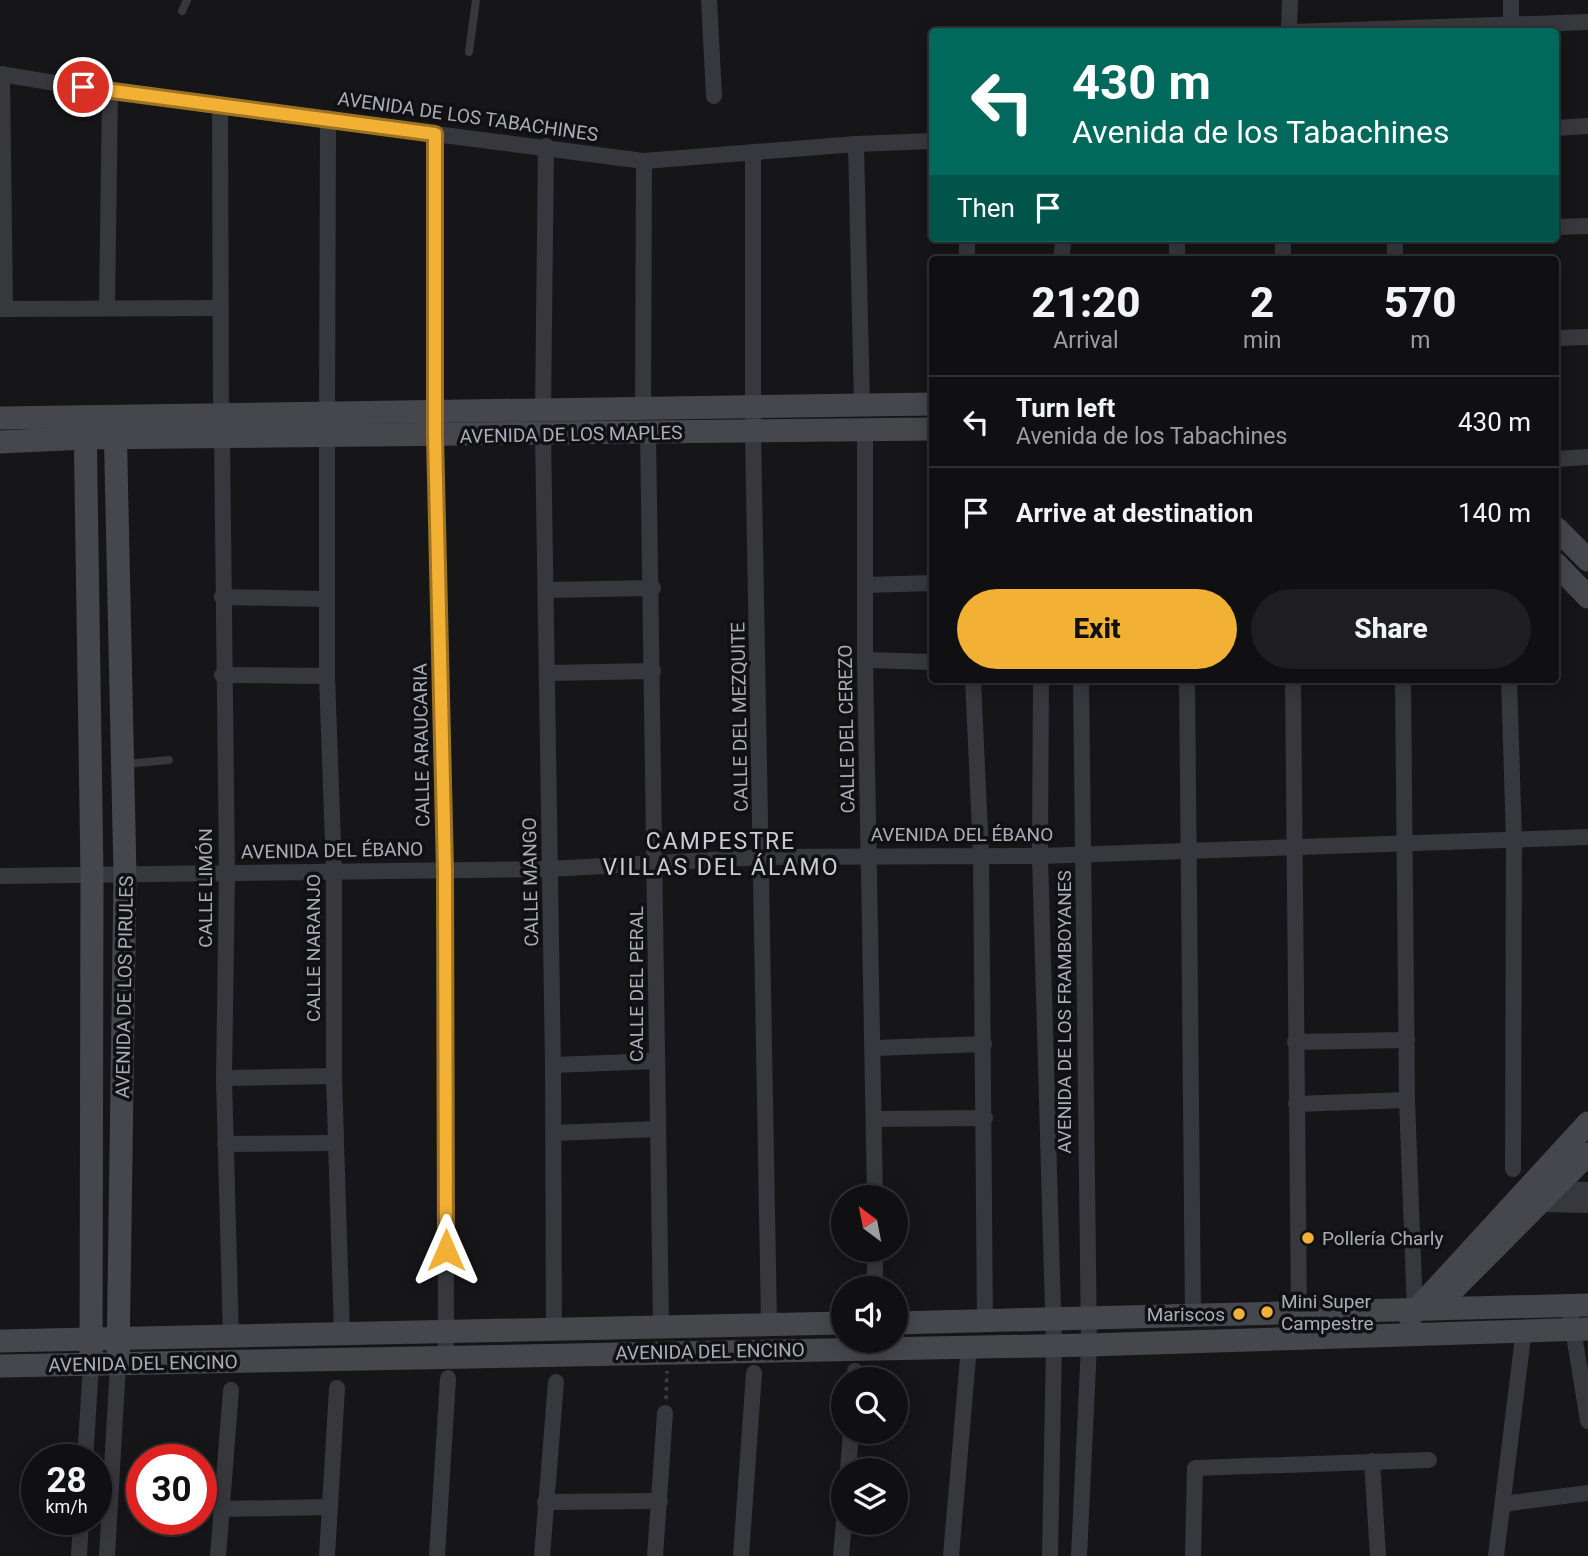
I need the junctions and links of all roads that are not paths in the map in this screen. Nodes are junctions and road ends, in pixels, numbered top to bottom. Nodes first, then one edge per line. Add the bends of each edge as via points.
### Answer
1 (187, 0) edge
2 (476, 0) edge
3 (709, 0) edge
4 (1290, 0) edge
5 (1511, 0) edge
6 (182, 11) dead end
7 (1588, 22) edge
8 (1511, 26) junction
9 (1290, 28) edge
10 (1437, 28) edge
11 (469, 52) dead end
12 (1, 74) edge
13 (110, 92) junction
14 (714, 96) dead end
15 (220, 106) junction
16 (328, 118) junction
17 (1588, 126) edge
18 (1559, 128) edge
19 (435, 134) junction
20 (929, 141) edge
21 (856, 144) junction
22 (546, 146) junction
23 (753, 152) junction
24 (644, 161) junction
25 (1588, 226) edge
26 (1559, 227) edge
27 (218, 307) junction
28 (2, 309) edge
29 (107, 309) junction
30 (1588, 337) edge
31 (1559, 338) edge
32 (929, 404) edge
33 (862, 405) junction
34 (643, 408) junction
35 (754, 408) junction
36 (436, 411) junction
37 (0, 418) edge
38 (543, 423) junction
39 (327, 425) junction
40 (85, 427) junction
41 (221, 427) junction
42 (115, 428) junction
43 (865, 429) junction
44 (929, 429) edge
45 (648, 432) junction
46 (753, 432) junction
47 (435, 436) junction
48 (0, 442) edge
49 (1588, 457) edge
50 (1559, 459) edge
51 (1559, 531) edge
52 (1588, 560) edge
53 (1559, 567) edge
54 (929, 583) edge
55 (865, 585) junction
56 (653, 588) junction
57 (547, 590) junction
58 (222, 597) junction
59 (1588, 597) edge
60 (326, 599) junction
61 (865, 660) junction
62 (929, 662) edge
63 (653, 671) junction
64 (548, 673) junction
65 (222, 675) junction
66 (327, 676) junction
67 (973, 683) edge
68 (1041, 683) edge
69 (1081, 683) edge
70 (1187, 683) edge
71 (1293, 683) edge
72 (1403, 683) edge
73 (1509, 683) edge
74 (169, 760) dead end
75 (123, 764) junction
76 (1588, 837) edge
77 (1514, 840) junction
78 (1405, 842) junction
79 (1294, 847) junction
80 (1191, 850) junction
81 (1085, 852) junction
82 (981, 854) junction
83 (870, 855) junction
84 (1040, 856) junction
85 (763, 857) junction
86 (656, 864) junction
87 (550, 869) junction
88 (445, 870) junction
89 (334, 871) junction
90 (227, 873) junction
91 (92, 875) junction
92 (0, 876) edge
93 (125, 876) junction
94 (1407, 1040) junction
95 (1295, 1042) junction
96 (984, 1044) junction
97 (874, 1048) junction
98 (657, 1061) junction
99 (553, 1065) junction
100 (334, 1076) junction
101 (224, 1078) junction
102 (1407, 1100) junction
103 (1296, 1104) junction
104 (985, 1118) junction
105 (875, 1119) junction
106 (1588, 1123) edge
107 (657, 1129) junction
108 (554, 1133) junction
109 (225, 1143) junction
110 (335, 1143) junction
111 (1588, 1154) edge
112 (1513, 1169) dead end
113 (875, 1185) edge
114 (1588, 1190) edge
115 (1547, 1197) junction
116 (1588, 1205) edge
117 (1579, 1305) edge
118 (1299, 1315) junction
119 (1193, 1316) junction
120 (1087, 1320) junction
121 (1052, 1321) junction
122 (985, 1322) junction
123 (769, 1323) junction
124 (831, 1323) edge
125 (908, 1323) edge
126 (1414, 1323) junction
127 (662, 1326) junction
128 (554, 1329) junction
129 (1524, 1329) junction
130 (1581, 1329) edge
131 (446, 1332) junction
132 (342, 1334) junction
133 (231, 1338) junction
134 (120, 1339) junction
135 (93, 1340) junction
136 (0, 1341) edge
137 (1054, 1345) junction
138 (1089, 1345) junction
139 (968, 1358) dead end
140 (118, 1364) junction
141 (91, 1365) junction
142 (0, 1366) edge
143 (447, 1367) junction
144 (754, 1373) dead end
145 (556, 1382) dead end
146 (337, 1388) dead end
147 (231, 1390) dead end
148 (665, 1413) road end
149 (1588, 1421) edge
150 (86, 1444) edge
151 (1429, 1460) dead end
152 (1372, 1461) junction
153 (1588, 1493) edge
154 (660, 1501) junction
155 (545, 1502) junction
156 (1503, 1504) junction
157 (330, 1507) junction
158 (222, 1509) junction
159 (80, 1535) edge
160 (843, 1535) edge
161 (79, 1556) edge
162 (107, 1556) edge
163 (218, 1556) edge
164 (327, 1556) edge
165 (437, 1556) edge
166 (542, 1556) edge
167 (655, 1556) edge
168 (741, 1556) edge
169 (841, 1556) edge
170 (951, 1556) edge
171 (1050, 1556) edge
172 (1079, 1556) edge
173 (1193, 1556) edge
174 (1378, 1556) edge
175 (1496, 1556) edge

1 - 6 lane
2 - 11 lane
3 - 14 street
4 - 9 street
5 - 8 street
7 - 8 street
8 - 10 street
12 - 13 street, AVENIDA DE LOS TABACHINES
12 - 28 street
13 - 15 street, AVENIDA DE LOS TABACHINES
13 - 29 street
15 - 16 street, AVENIDA DE LOS TABACHINES
15 - 27 street, CALLE LIMÓN
16 - 19 street, AVENIDA DE LOS TABACHINES
16 - 39 street, CALLE NARANJO
17 - 18 street
19 - 22 street, AVENIDA DE LOS TABACHINES
19 - 36 street, CALLE ARAUCARIA
20 - 21 street, AVENIDA DE LOS TABACHINES
21 - 23 street, AVENIDA DE LOS TABACHINES
21 - 33 street
22 - 24 street, AVENIDA DE LOS TABACHINES
22 - 38 street, CALLE MANGO
23 - 24 street, AVENIDA DE LOS TABACHINES
23 - 35 street, CALLE DEL MEZQUITE
24 - 34 street
25 - 26 street
27 - 29 street
27 - 41 street, CALLE LIMÓN
28 - 29 street
30 - 31 street
32 - 33 street, AVENIDA DE LOS MAPLES
33 - 35 street, AVENIDA DE LOS MAPLES
34 - 35 street, AVENIDA DE LOS MAPLES
34 - 38 street, AVENIDA DE LOS MAPLES
35 - 46 street, CALLE DEL MEZQUITE
36 - 38 street, AVENIDA DE LOS MAPLES
36 - 39 street, AVENIDA DE LOS MAPLES
36 - 47 street, CALLE ARAUCARIA
37 - 40 street, AVENIDA DE LOS MAPLES
38 - 45 street, AVENIDA DE LOS MAPLES
38 - 47 street, AVENIDA DE LOS MAPLES
38 - 57 street, CALLE MANGO
39 - 41 street, AVENIDA DE LOS MAPLES
39 - 47 street, AVENIDA DE LOS MAPLES
39 - 60 street, CALLE NARANJO
40 - 42 street, AVENIDA DE LOS MAPLES
40 - 48 street, AVENIDA DE LOS MAPLES
40 - 91 street, AVENIDA DE LOS PIRULES
41 - 42 street, AVENIDA DE LOS MAPLES
41 - 58 street, CALLE LIMÓN
42 - 75 street, AVENIDA DE LOS PIRULES
43 - 44 street, AVENIDA DE LOS MAPLES
43 - 46 street, AVENIDA DE LOS MAPLES
43 - 55 street, CALLE DEL CEREZO
45 - 46 street, AVENIDA DE LOS MAPLES
45 - 56 street, CALLE DEL PERAL
46 - 85 street, CALLE DEL MEZQUITE
47 - 88 street, CALLE ARAUCARIA
49 - 50 street
51 - 52 street
53 - 59 street
54 - 55 street
55 - 61 street, CALLE DEL CEREZO
56 - 57 street
56 - 63 street, CALLE DEL PERAL
57 - 64 street, CALLE MANGO
58 - 60 street
58 - 65 street, CALLE LIMÓN
60 - 66 street, CALLE NARANJO
61 - 62 street
61 - 83 street, CALLE DEL CEREZO
63 - 64 street
63 - 86 street, CALLE DEL PERAL
64 - 87 street, CALLE MANGO
65 - 66 street
65 - 90 street, CALLE LIMÓN
66 - 89 street, CALLE NARANJO
67 - 82 street
68 - 84 street, AVENIDA DE LOS FRAMBOYANES
69 - 81 street, AVENIDA DE LOS FRAMBOYANES
70 - 80 street
71 - 79 street
72 - 78 street
73 - 77 street
74 - 75 lane
75 - 93 street, AVENIDA DE LOS PIRULES
76 - 77 street, AVENIDA DEL ÉBANO
77 - 78 street, AVENIDA DEL ÉBANO
77 - 112 street
78 - 79 street, AVENIDA DEL ÉBANO
78 - 94 street
79 - 80 street, AVENIDA DEL ÉBANO
79 - 95 street
80 - 81 street, AVENIDA DEL ÉBANO
80 - 119 street
81 - 84 street, AVENIDA DEL ÉBANO
81 - 120 street, AVENIDA DE LOS FRAMBOYANES
82 - 83 street, AVENIDA DEL ÉBANO
82 - 84 street, AVENIDA DEL ÉBANO
82 - 96 street
83 - 85 street, AVENIDA DEL ÉBANO
83 - 97 street, CALLE DEL CEREZO
84 - 121 street, AVENIDA DE LOS FRAMBOYANES
85 - 86 street, AVENIDA DEL ÉBANO
85 - 123 street, CALLE DEL MEZQUITE
86 - 87 street, AVENIDA DEL ÉBANO
86 - 98 street, CALLE DEL PERAL
87 - 88 street, AVENIDA DEL ÉBANO
87 - 99 street, CALLE MANGO
88 - 89 street, AVENIDA DEL ÉBANO
88 - 131 street, CALLE ARAUCARIA
89 - 90 street, AVENIDA DEL ÉBANO
89 - 100 street, CALLE NARANJO
90 - 93 street, AVENIDA DEL ÉBANO
90 - 101 street, CALLE LIMÓN
91 - 92 street, AVENIDA DEL ÉBANO
91 - 93 street, AVENIDA DEL ÉBANO
91 - 135 street, AVENIDA DE LOS PIRULES
93 - 134 street, AVENIDA DE LOS PIRULES
94 - 95 street
94 - 102 street
95 - 103 street
96 - 97 street
96 - 104 street
97 - 105 street, CALLE DEL CEREZO
98 - 99 street
98 - 107 street, CALLE DEL PERAL
99 - 108 street, CALLE MANGO
100 - 101 street
100 - 110 street, CALLE NARANJO
101 - 109 street, CALLE LIMÓN
102 - 103 street
102 - 126 street
103 - 118 street
104 - 105 street
104 - 122 street
105 - 113 street, CALLE DEL CEREZO
106 - 126 street
107 - 108 street
107 - 127 street, CALLE DEL PERAL
108 - 128 street, CALLE MANGO
109 - 110 street
109 - 133 street, CALLE LIMÓN
110 - 132 street, CALLE NARANJO
111 - 115 street
114 - 115 street
115 - 116 street
115 - 126 street
117 - 126 street, AVENIDA DEL ENCINO
117 - 130 street
118 - 119 street, AVENIDA DEL ENCINO
118 - 126 street, AVENIDA DEL ENCINO
119 - 120 street, AVENIDA DEL ENCINO
120 - 121 street, AVENIDA DEL ENCINO
120 - 138 street, AVENIDA DE LOS FRAMBOYANES
121 - 122 street, AVENIDA DEL ENCINO
121 - 137 street, AVENIDA DE LOS FRAMBOYANES
122 - 125 street, AVENIDA DEL ENCINO
123 - 124 street, AVENIDA DEL ENCINO
123 - 127 street, AVENIDA DEL ENCINO
126 - 129 street, AVENIDA DEL ENCINO
126 - 138 street, AVENIDA DEL ENCINO
127 - 128 street, AVENIDA DEL ENCINO
128 - 131 street, AVENIDA DEL ENCINO
129 - 130 street, AVENIDA DEL ENCINO
129 - 156 street
130 - 149 street
131 - 132 street, AVENIDA DEL ENCINO
131 - 143 street, CALLE ARAUCARIA
132 - 133 street, AVENIDA DEL ENCINO
133 - 134 street, AVENIDA DEL ENCINO
134 - 135 street, AVENIDA DEL ENCINO
134 - 140 street, AVENIDA DE LOS PIRULES
135 - 136 street, AVENIDA DEL ENCINO
135 - 141 street, AVENIDA DE LOS PIRULES
137 - 138 street, AVENIDA DEL ENCINO
137 - 143 street, AVENIDA DEL ENCINO via 667,1352
137 - 171 street, AVENIDA DE LOS FRAMBOYANES
138 - 172 street, AVENIDA DE LOS FRAMBOYANES
139 - 170 street
140 - 141 street, AVENIDA DEL ENCINO
140 - 143 street, AVENIDA DEL ENCINO
140 - 162 street, AVENIDA DE LOS PIRULES
141 - 142 street, AVENIDA DEL ENCINO
141 - 150 street, AVENIDA DE LOS PIRULES
143 - 165 street, CALLE ARAUCARIA
144 - 168 street
145 - 155 street
146 - 157 street
147 - 158 street
148 - 154 street
151 - 152 street
152 - 173 street via 1195,1468
152 - 174 street
153 - 156 street
154 - 155 street
154 - 167 street
155 - 166 street
156 - 175 street
157 - 158 street
157 - 164 street
158 - 163 street
159 - 161 street
160 - 169 street

